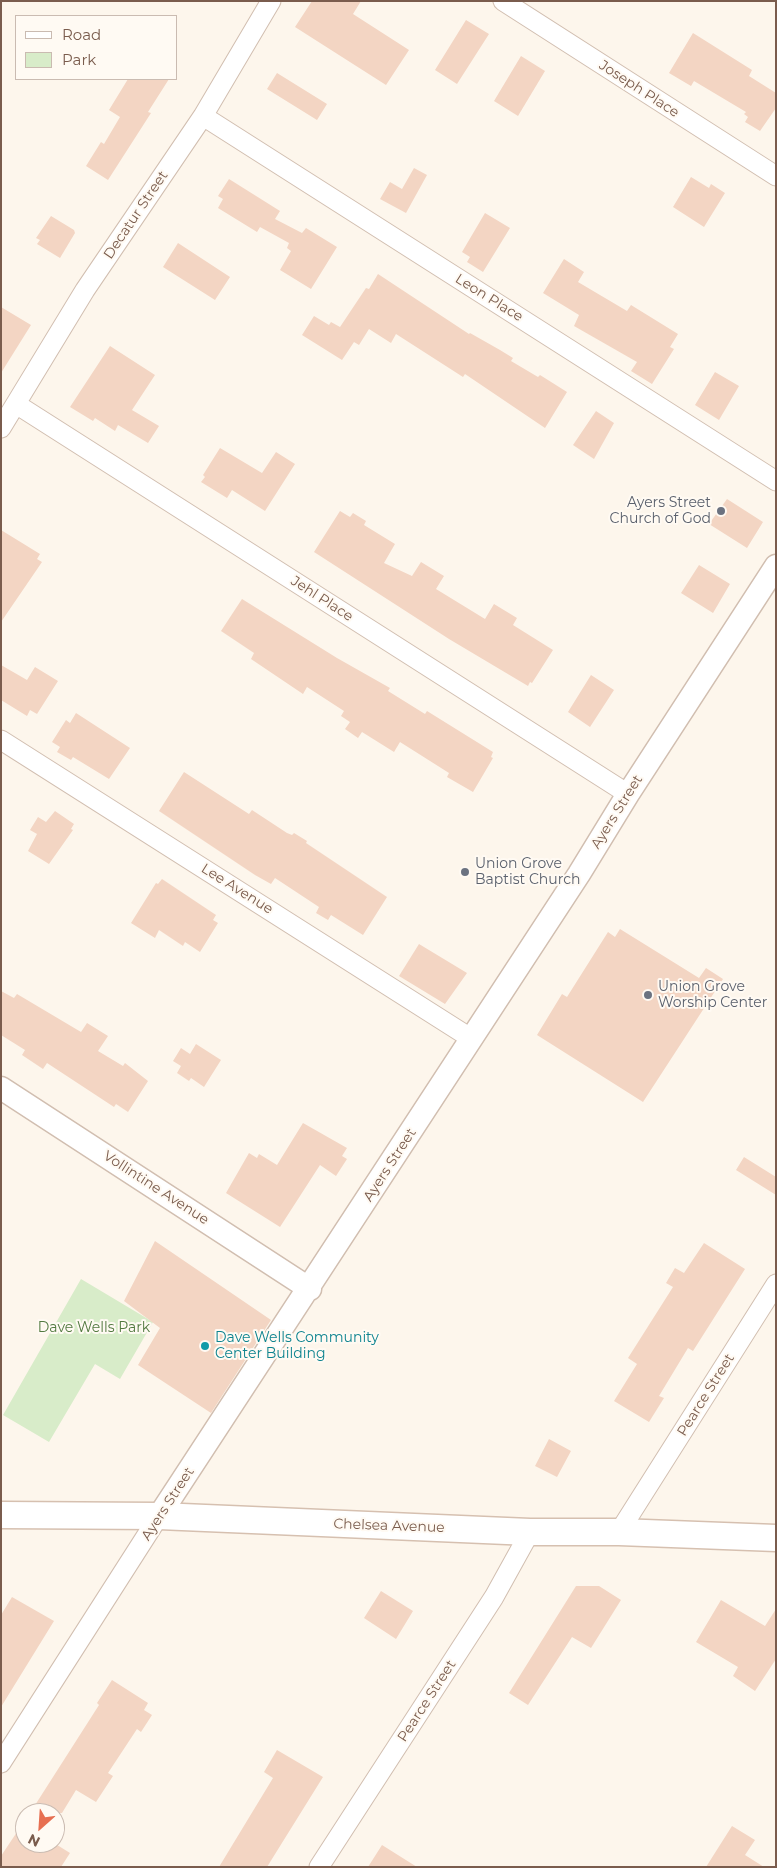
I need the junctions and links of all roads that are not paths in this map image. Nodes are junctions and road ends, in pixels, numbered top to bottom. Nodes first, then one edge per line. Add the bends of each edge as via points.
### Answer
1 (271, 1) edge
2 (503, 1) edge
3 (203, 116) junction
4 (776, 176) edge
5 (16, 404) junction
6 (1, 428) edge
7 (776, 481) edge
8 (776, 566) edge
9 (1, 740) edge
10 (628, 794) junction
11 (472, 1039) junction
12 (1, 1088) edge
13 (776, 1284) edge
14 (310, 1289) junction
15 (1, 1515) edge
16 (159, 1516) junction
17 (530, 1532) junction
18 (619, 1532) junction
19 (776, 1538) edge
20 (1, 1764) edge
21 (318, 1867) edge

1 - 3 street, Decatur Street
2 - 4 street, Joseph Place
3 - 5 street, Decatur Street via 86,290
3 - 7 street, Leon Place
5 - 6 street, Decatur Street
5 - 10 street, Jehl Place
8 - 10 street, Ayers Street
9 - 11 street, Lee Avenue
10 - 11 street, Ayers Street
11 - 14 street, Ayers Street
12 - 14 street, Vollintine Avenue
13 - 18 street, Pearce Street
14 - 16 street, Ayers Street
15 - 16 main road, Chelsea Avenue
16 - 17 main road, Chelsea Avenue
16 - 20 street, Ayers Street
17 - 18 main road, Chelsea Avenue
17 - 21 street, Pearce Street via 494,1597
18 - 19 main road, Chelsea Avenue

